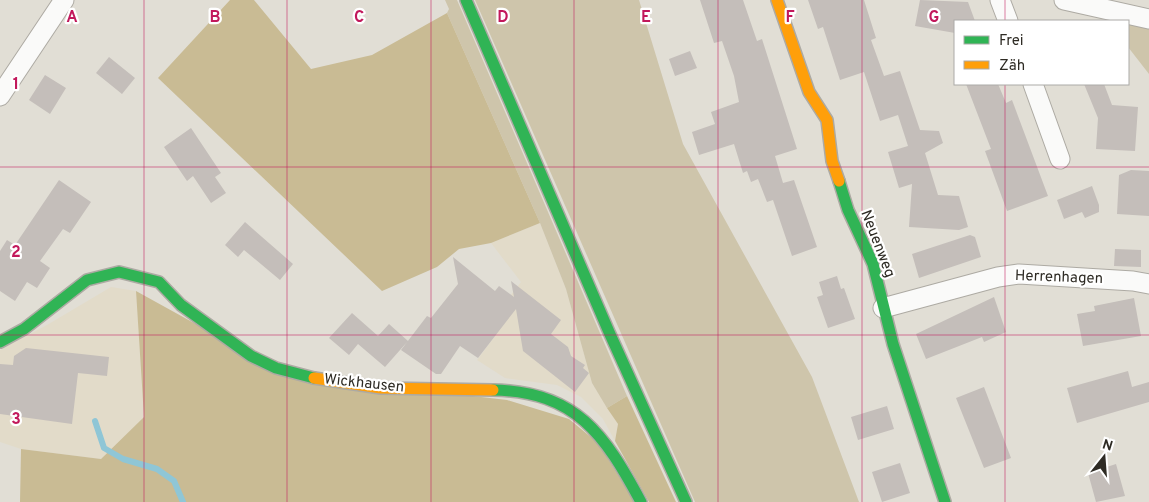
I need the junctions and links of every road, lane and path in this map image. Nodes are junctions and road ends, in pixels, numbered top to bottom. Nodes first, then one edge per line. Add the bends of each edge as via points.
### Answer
1 (64, 0) edge
2 (466, 0) edge
3 (777, 0) edge
4 (1000, 0) edge
5 (1064, 0) edge
6 (1149, 19) edge
7 (1008, 20) edge
8 (1033, 85) edge
9 (0, 96) edge
10 (1060, 159) dead end
11 (1149, 284) edge
12 (883, 308) junction
13 (0, 342) edge
14 (640, 502) edge
15 (686, 502) edge
16 (945, 502) edge

1 - 9 street
2 - 15 street
3 - 12 street, Neuenweg via 808,92 827,120 832,161 848,210 872,264
4 - 7 street
5 - 6 street
8 - 10 street
11 - 12 street, Herrenhagen via 1019,274
12 - 16 street, Neuenweg
13 - 14 street, Wickhausen via 24,330 87,280 119,272 159,282 188,311 251,356 276,368 328,382 381,388 508,390 558,404 571,410 603,436

